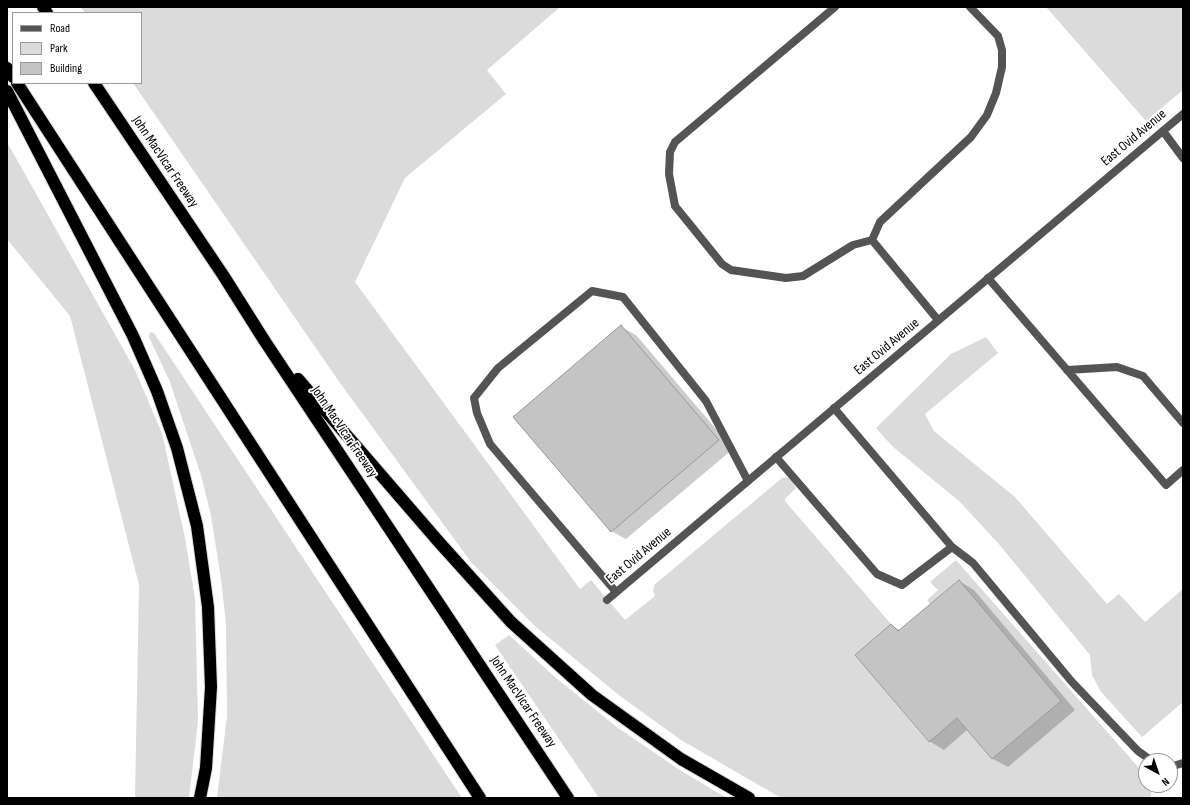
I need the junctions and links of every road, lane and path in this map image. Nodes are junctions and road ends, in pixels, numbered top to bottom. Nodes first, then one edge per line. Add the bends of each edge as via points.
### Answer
1 (835, 7) edge
2 (970, 7) edge
3 (18, 84) edge
4 (95, 84) edge
5 (7, 91) edge
6 (1183, 114) edge
7 (1163, 131) junction
8 (1183, 158) edge
9 (872, 240) junction
10 (988, 278) junction
11 (938, 320) junction
12 (264, 340) junction
13 (1067, 370) junction
14 (834, 408) junction
15 (1183, 423) edge
16 (776, 457) junction
17 (1183, 470) edge
18 (748, 481) junction
19 (952, 547) junction
20 (616, 592) junction
21 (607, 600) dead end
22 (1141, 753) edge
23 (200, 798) edge
24 (480, 798) edge
25 (568, 798) edge
26 (749, 798) edge

1 - 9 street via 675,142 670,152 669,174 675,206 722,264 731,270 786,278 803,276 853,245
2 - 9 street via 998,36 1002,50 1002,67 996,93 987,115 971,137 880,222
3 - 24 highway
4 - 12 highway, John MacVicar Freeway
5 - 23 highway via 133,336 157,391 177,448 197,526 208,607 211,687 206,768
6 - 7 street, East Ovid Avenue
7 - 8 street
7 - 10 street, East Ovid Avenue
9 - 11 street
10 - 11 street, East Ovid Avenue
10 - 13 street
11 - 14 street, East Ovid Avenue
12 - 25 highway, John MacVicar Freeway
12 - 26 highway via 511,622 592,695 681,759
13 - 15 street via 1117,367 1143,376
13 - 17 street via 1166,485
14 - 16 street, East Ovid Avenue
14 - 19 street
16 - 18 street, East Ovid Avenue
16 - 19 street via 877,574 902,585
18 - 20 street, East Ovid Avenue
18 - 20 street via 706,401 623,298 592,291 498,368 474,398 476,413 490,444
19 - 22 street via 973,563 1072,682
20 - 21 street, East Ovid Avenue

